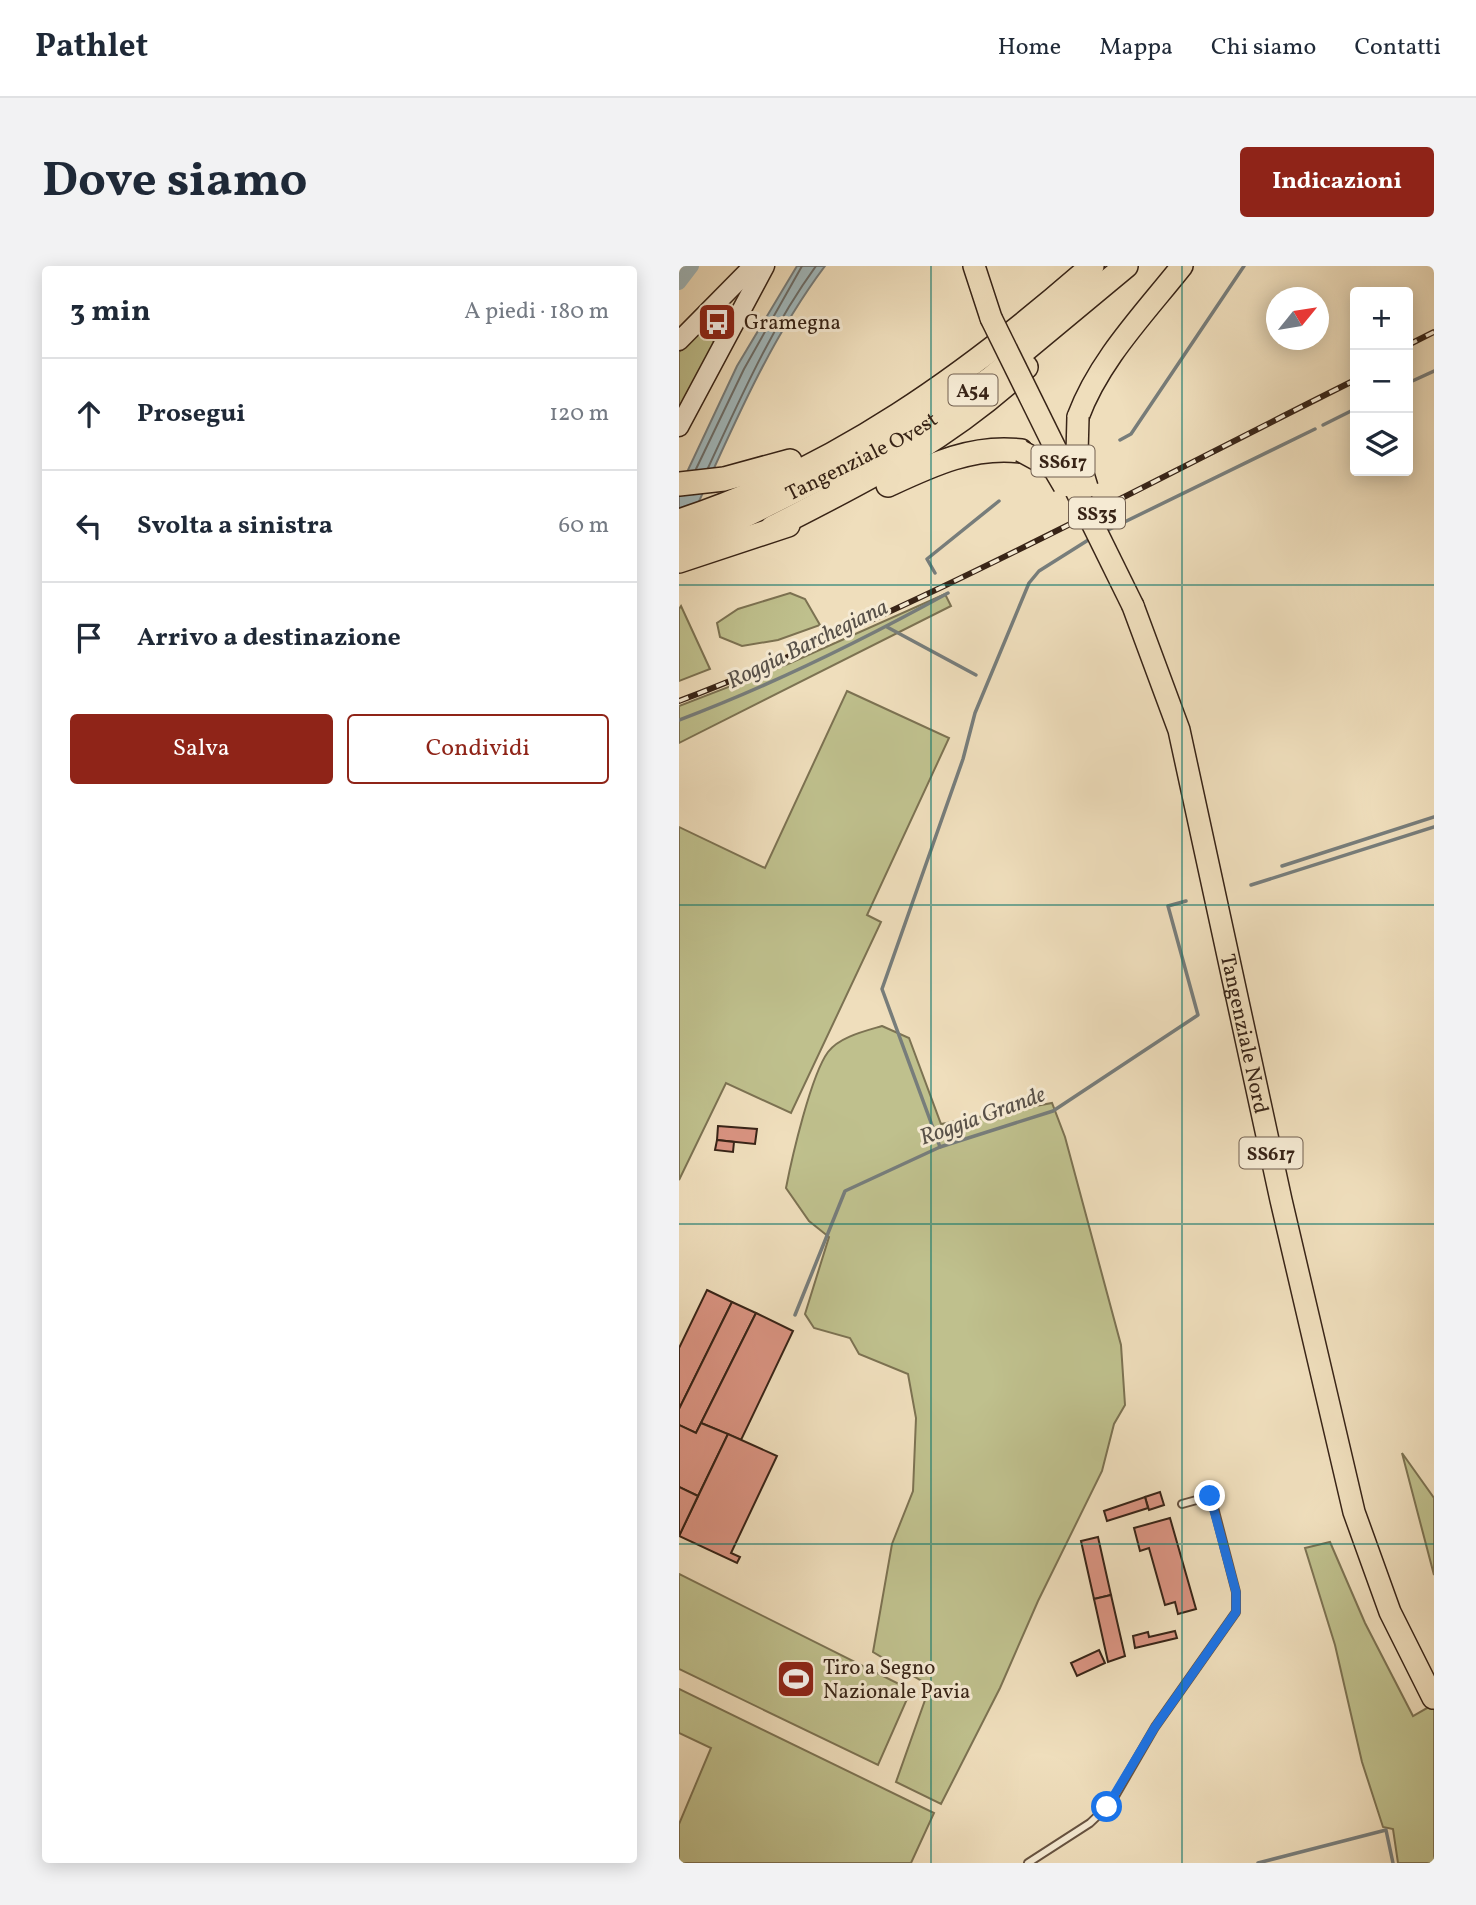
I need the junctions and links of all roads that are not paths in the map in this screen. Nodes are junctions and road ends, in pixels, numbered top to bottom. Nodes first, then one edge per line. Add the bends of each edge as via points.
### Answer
1 (753, 266) edge
2 (765, 266) edge
3 (974, 266) edge
4 (1090, 266) edge
5 (1126, 266) edge
6 (1182, 266) edge
7 (1109, 283) junction
8 (685, 335) edge
9 (719, 349) junction
10 (905, 411) junction
11 (679, 427) edge
12 (1021, 451) joint
13 (820, 470) junction
14 (679, 484) edge
15 (679, 521) edge
16 (772, 528) junction
17 (679, 540) edge
18 (679, 561) edge
19 (1137, 614) junction
20 (1182, 1503) dead end
21 (1433, 1698) edge
22 (1028, 1863) edge

1 - 8 main road
2 - 9 main road
3 - 19 highway, SS617, bridge via 991,317
4 - 10 highway, Tangenziale Ovest / A54 via 945,386
5 - 7 highway, Tangenziale Ovest / A54
6 - 19 highway, SS35, bridge via 1109,358 1078,417 1077,454 1083,478
7 - 13 highway, Tangenziale Ovest / A54 via 990,379 911,433
7 - 16 highway via 1027,367 966,420 901,463
8 - 9 lane via 702,323 712,326 719,334
9 - 11 main road
10 - 13 highway, Tangenziale Ovest / A54
10 - 14 highway via 774,467
12 - 16 highway via 997,448 945,460 831,510
12 - 19 highway, bridge via 1054,469
13 - 15 highway, Tangenziale Ovest / A54
13 - 17 highway, Tangenziale Ovest / A54 via 743,517
16 - 18 highway
19 - 21 highway, Tangenziale Nord / SS617 via 1182,743 1354,1512 1385,1599
20 - 22 lane via 1210,1496 1236,1592 1236,1612 1155,1727 1111,1803 1090,1823

